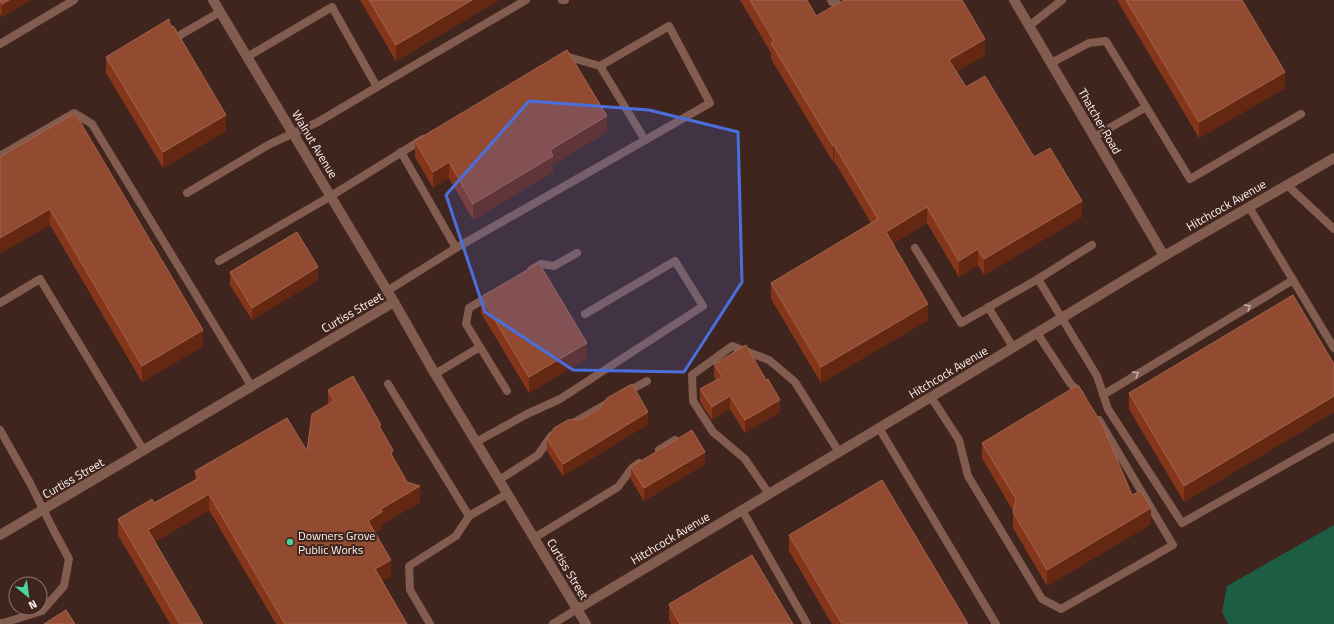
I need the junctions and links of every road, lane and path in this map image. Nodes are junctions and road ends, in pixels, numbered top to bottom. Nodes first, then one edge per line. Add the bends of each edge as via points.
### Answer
1 (74, 0) edge
2 (213, 0) edge
3 (526, 0) edge
4 (831, 0) edge
5 (836, 0) edge
6 (1014, 0) edge
7 (1062, 0) edge
8 (220, 12) junction
9 (1029, 26) junction
10 (175, 38) edge
11 (0, 44) edge
12 (247, 57) junction
13 (558, 60) edge
14 (1051, 63) junction
15 (600, 66) junction
16 (377, 86) junction
17 (1146, 107) junction
18 (1301, 114) dead end
19 (293, 134) junction
20 (428, 136) edge
21 (1094, 137) junction
22 (646, 140) junction
23 (401, 152) junction
24 (0, 156) edge
25 (1334, 158) edge
26 (1288, 185) junction
27 (187, 193) dead end
28 (330, 196) junction
29 (1249, 207) junction
30 (1334, 229) edge
31 (1092, 245) dead end
32 (456, 248) junction
33 (915, 248) dead end
34 (577, 253) dead end
35 (1164, 256) junction
36 (219, 261) dead end
37 (522, 276) edge
38 (1038, 279) junction
39 (1293, 280) junction
40 (387, 291) junction
41 (495, 292) edge
42 (394, 302) junction
43 (0, 303) edge
44 (988, 307) junction
45 (585, 314) dead end
46 (1061, 318) junction
47 (1037, 333) junction
48 (480, 347) junction
49 (1014, 347) junction
50 (1334, 348) edge
51 (435, 374) junction
52 (647, 381) dead end
53 (388, 384) dead end
54 (252, 387) junction
55 (507, 391) dead end
56 (1103, 395) junction
57 (931, 397) junction
58 (1086, 401) edge
59 (1095, 413) edge
60 (879, 428) junction
61 (0, 430) edge
62 (1334, 437) edge
63 (675, 440) edge
64 (476, 442) junction
65 (144, 451) junction
66 (839, 452) junction
67 (499, 480) junction
68 (507, 494) junction
69 (769, 494) junction
70 (44, 510) junction
71 (742, 510) junction
72 (469, 516) junction
73 (0, 535) edge
74 (534, 538) junction
75 (576, 609) junction
76 (0, 623) edge
77 (430, 624) edge
78 (553, 624) edge
79 (586, 624) edge
80 (807, 624) edge
81 (996, 624) edge

1 - 11 lane
2 - 8 street, Walnut Avenue
3 - 16 lane
4 - 5 lane
6 - 9 street, Thatcher Road
7 - 9 lane
8 - 10 lane
8 - 12 street, Walnut Avenue
9 - 14 street, Thatcher Road
12 - 16 lane via 332,7
12 - 19 street, Walnut Avenue
13 - 15 lane via 565,56
14 - 17 lane via 1089,43 1106,40
14 - 21 street, Thatcher Road
15 - 22 lane
15 - 22 lane via 668,26 710,103
16 - 19 lane
17 - 18 lane via 1190,179
17 - 21 lane
19 - 27 lane via 270,144
19 - 28 street, Walnut Avenue
20 - 23 lane
21 - 35 street, Thatcher Road
22 - 32 lane
23 - 28 lane
23 - 32 lane
24 - 54 lane via 74,113 92,124
25 - 26 street, Hitchcock Avenue
26 - 29 street, Hitchcock Avenue
26 - 30 lane
28 - 36 lane
28 - 40 street, Walnut Avenue
29 - 35 street, Hitchcock Avenue
29 - 39 lane
31 - 38 lane
32 - 40 lane
33 - 44 lane via 961,323
34 - 37 lane via 554,266 542,264
35 - 46 street, Hitchcock Avenue
38 - 44 lane
38 - 46 lane
39 - 50 lane
56 -> 39 lane
40 - 42 street, Walnut Avenue
41 - 48 lane via 469,308 466,324
42 - 51 street, Curtiss Street
42 - 54 street, Curtiss Street
43 - 65 lane via 40,279
44 - 49 lane
45 - 64 lane via 675,261 703,306 560,399
46 - 47 street, Hitchcock Avenue
46 - 56 lane via 1097,376
47 - 49 street, Hitchcock Avenue
47 - 58 lane via 1070,383
48 - 51 lane
48 - 55 lane
49 - 57 street, Hitchcock Avenue
51 - 64 street, Curtiss Street
52 - 67 lane via 552,436 538,455
53 - 72 lane
54 - 65 street, Curtiss Street
56 - 62 lane via 1108,409 1182,523
57 - 59 lane via 959,440 968,476 1042,599 1061,609 1173,545
57 - 60 street, Hitchcock Avenue
60 - 66 street, Hitchcock Avenue
60 - 81 lane
61 - 70 lane
63 - 74 lane via 632,468 618,487
64 - 67 street, Curtiss Street
65 - 70 street, Curtiss Street
66 - 69 street, Hitchcock Avenue
66 - 69 lane via 795,382 769,360 732,346 692,375 693,401 713,432 745,459
67 - 68 street, Curtiss Street
68 - 72 lane
68 - 74 street, Curtiss Street
69 - 71 street, Hitchcock Avenue
70 - 73 street, Curtiss Street
70 - 76 lane via 69,559 64,586 42,611
71 - 75 street, Hitchcock Avenue
71 - 80 lane
72 - 77 lane via 456,536 409,566 410,590
74 - 75 street, Curtiss Street
75 - 78 lane
75 - 79 street, Curtiss Street

